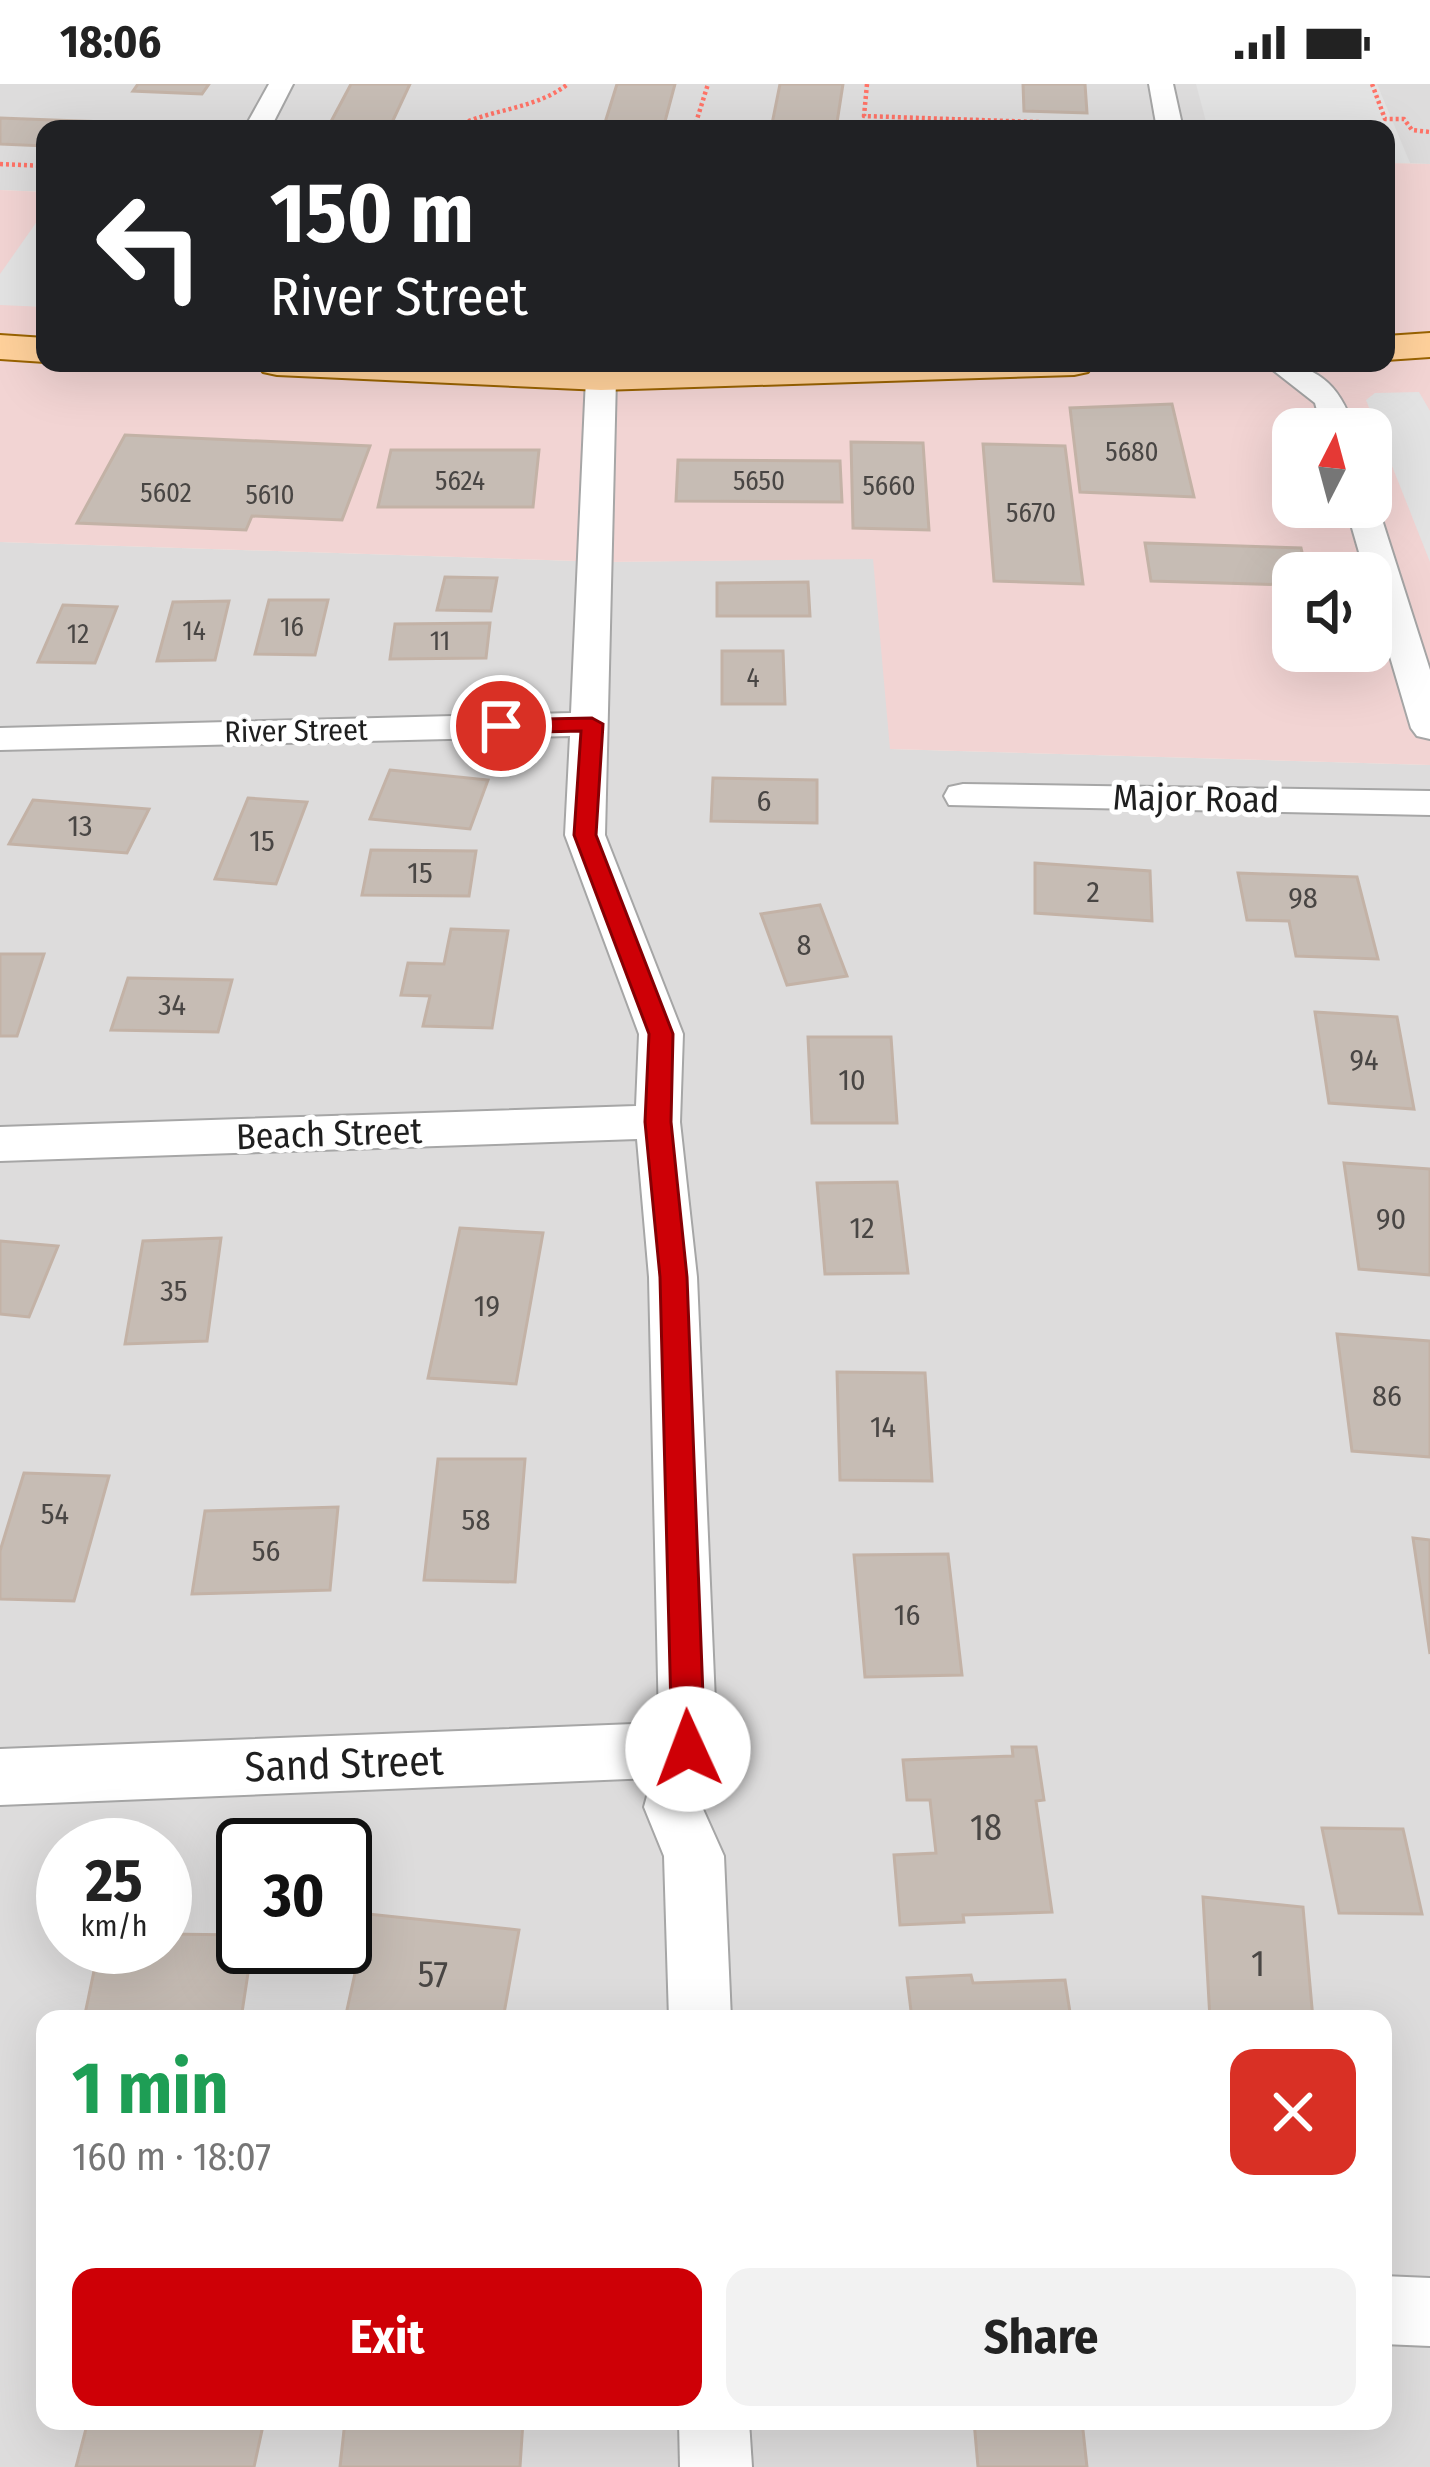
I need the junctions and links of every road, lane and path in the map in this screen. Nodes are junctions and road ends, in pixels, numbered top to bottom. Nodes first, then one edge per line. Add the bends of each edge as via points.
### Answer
1 (281, 84) edge
2 (568, 84) edge
3 (708, 84) edge
4 (867, 84) edge
5 (1161, 84) edge
6 (1372, 84) edge
7 (262, 120) edge
8 (467, 120) edge
9 (697, 120) edge
10 (966, 120) edge
11 (1168, 120) edge
12 (1430, 131) edge
13 (0, 164) edge
14 (36, 166) edge
15 (1430, 345) edge
16 (0, 347) edge
17 (1395, 347) edge
18 (36, 349) edge
19 (472, 372) edge
20 (705, 372) edge
21 (1291, 372) edge
22 (601, 378) junction
23 (1331, 408) edge
24 (1368, 528) edge
25 (592, 724) junction
26 (1430, 728) edge
27 (0, 739) edge
28 (963, 796) dead end
29 (1430, 803) edge
30 (658, 1122) junction
31 (0, 1144) edge
32 (688, 1749) junction
33 (0, 1777) edge
34 (700, 2010) edge
35 (1392, 2311) edge
36 (1430, 2312) edge
37 (714, 2430) edge
38 (716, 2467) edge

1 - 7 street
2 - 8 path via 555,97
3 - 9 path
4 - 10 path via 864,116
5 - 11 street
6 - 12 path via 1385,119
13 - 14 path
15 - 17 main road
16 - 18 main road
19 - 22 main road
20 - 22 main road
21 - 23 street
22 - 25 street
24 - 26 street
25 - 27 street, River Street
25 - 30 street via 585,835 661,1034
28 - 29 street, Major Road
30 - 31 street, Beach Street
30 - 32 street via 673,1277
32 - 33 street, Sand Street
32 - 34 street via 673,1807 694,1856
35 - 36 street
37 - 38 street

